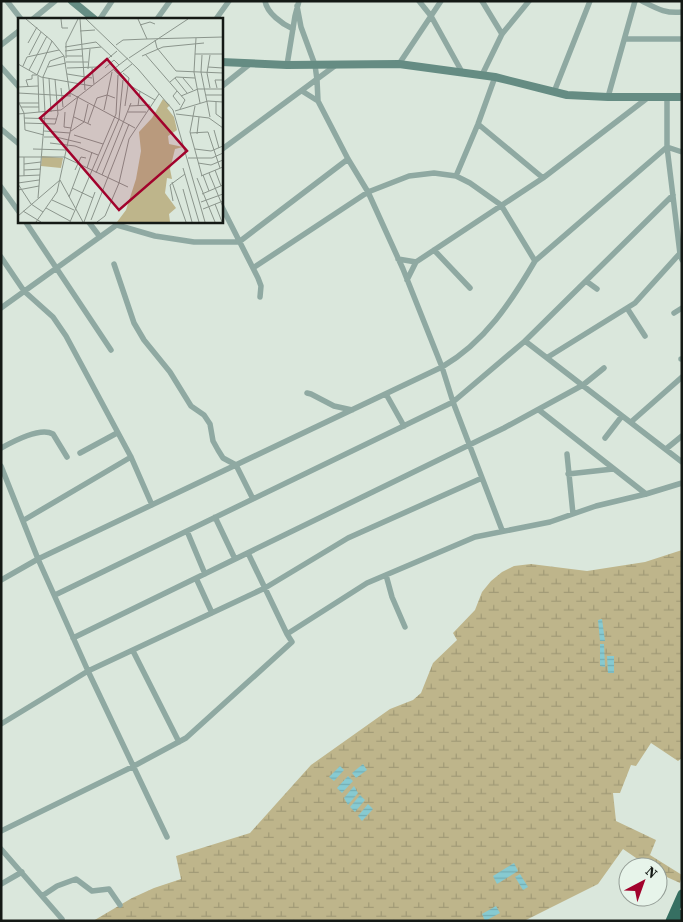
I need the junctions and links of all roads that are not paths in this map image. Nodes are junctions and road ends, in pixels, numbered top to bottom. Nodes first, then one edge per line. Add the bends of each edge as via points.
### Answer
1 (7, 1) edge
2 (55, 1) edge
3 (72, 1) edge
4 (112, 1) edge
5 (170, 1) edge
6 (228, 1) edge
7 (265, 1) edge
8 (419, 1) edge
9 (441, 1) edge
10 (482, 1) edge
11 (529, 1) edge
12 (590, 1) edge
13 (634, 1) edge
14 (642, 1) edge
15 (298, 4) edge
16 (682, 12) edge
17 (430, 16) junction
18 (20, 18) edge
19 (34, 18) edge
20 (93, 18) edge
21 (101, 18) edge
22 (158, 18) edge
23 (217, 18) edge
24 (292, 29) junction
25 (18, 32) edge
26 (502, 34) junction
27 (624, 39) junction
28 (682, 40) edge
29 (1, 45) edge
30 (222, 62) edge
31 (251, 64) junction
32 (399, 64) junction
33 (287, 65) junction
34 (315, 65) junction
35 (336, 65) junction
36 (1, 66) edge
37 (462, 72) junction
38 (482, 75) junction
39 (495, 77) junction
40 (317, 80) junction
41 (18, 86) edge
42 (222, 86) edge
43 (302, 91) junction
44 (554, 92) junction
45 (650, 96) junction
46 (608, 97) junction
47 (666, 97) junction
48 (682, 97) edge
49 (318, 101) junction
50 (478, 124) junction
51 (1, 129) edge
52 (18, 143) edge
53 (666, 147) junction
54 (222, 149) edge
55 (682, 152) edge
56 (348, 159) junction
57 (456, 176) junction
58 (543, 178) junction
59 (1, 187) edge
60 (368, 192) junction
61 (673, 195) junction
62 (501, 205) junction
63 (222, 206) edge
64 (18, 211) edge
65 (26, 222) edge
66 (89, 222) edge
67 (120, 223) edge
68 (100, 237) junction
69 (239, 242) junction
70 (434, 250) junction
71 (681, 255) edge
72 (1, 257) edge
73 (398, 259) junction
74 (535, 261) junction
75 (416, 262) junction
76 (114, 264) dead end
77 (253, 268) junction
78 (56, 269) junction
79 (407, 280) junction
80 (586, 281) junction
81 (470, 288) dead end
82 (597, 289) dead end
83 (24, 291) junction
84 (260, 297) dead end
85 (1, 308) edge
86 (627, 308) junction
87 (682, 308) edge
88 (674, 314) dead end
89 (645, 336) dead end
90 (525, 341) junction
91 (111, 350) dead end
92 (548, 357) junction
93 (442, 367) junction
94 (604, 368) dead end
95 (682, 377) edge
96 (583, 385) junction
97 (307, 393) dead end
98 (386, 394) junction
99 (454, 402) junction
100 (352, 410) junction
101 (539, 410) junction
102 (622, 416) junction
103 (631, 422) junction
104 (404, 426) junction
105 (117, 433) junction
106 (682, 436) edge
107 (605, 438) dead end
108 (470, 445) junction
109 (1, 448) edge
110 (666, 450) junction
111 (80, 453) dead end
112 (566, 454) dead end
113 (67, 457) dead end
114 (131, 457) junction
115 (682, 462) edge
116 (236, 465) junction
117 (1, 466) edge
118 (614, 469) junction
119 (568, 474) junction
120 (482, 478) junction
121 (4, 479) edge
122 (682, 483) edge
123 (646, 494) junction
124 (253, 499) junction
125 (152, 505) junction
126 (573, 514) junction
127 (215, 517) junction
128 (24, 520) junction
129 (502, 530) junction
130 (187, 531) junction
131 (248, 553) junction
132 (38, 559) junction
133 (236, 559) junction
134 (205, 574) junction
135 (386, 575) junction
136 (196, 578) junction
137 (1, 580) edge
138 (265, 588) junction
139 (55, 595) junction
140 (212, 613) junction
141 (405, 627) dead end
142 (287, 634) junction
143 (73, 638) junction
144 (133, 650) junction
145 (88, 671) junction
146 (1, 724) edge
147 (179, 742) junction
148 (134, 766) junction
149 (1, 831) edge
150 (167, 837) dead end
151 (1, 849) edge
152 (22, 872) junction
153 (1, 884) edge
154 (682, 894) edge
155 (42, 896) junction
156 (120, 905) dead end
157 (682, 914) edge
158 (62, 919) dead end
159 (670, 921) edge
160 (678, 921) edge

1 - 18 street
2 - 19 street
3 - 20 main road
4 - 21 street
5 - 22 street
6 - 23 street
7 - 24 street via 277,19
8 - 17 street
9 - 17 street
10 - 26 street
11 - 26 street
12 - 44 street
13 - 27 street
14 - 16 street via 671,14
15 - 24 street
15 - 34 street via 301,27
17 - 32 street
17 - 37 street
24 - 33 street
25 - 29 street
26 - 38 street
27 - 28 street
27 - 46 street
30 - 31 main road
31 - 33 main road
31 - 42 street
32 - 35 main road
32 - 37 main road
33 - 34 main road
34 - 35 main road
34 - 40 street
35 - 40 street
36 - 41 street
37 - 38 main road
38 - 39 main road
39 - 44 main road
39 - 50 street
40 - 43 street
40 - 49 street
43 - 49 street
43 - 54 street
44 - 46 main road
45 - 46 main road
45 - 47 main road
45 - 58 street
47 - 48 main road
47 - 53 street
49 - 56 street
50 - 57 street
50 - 58 street
51 - 52 street
53 - 55 street
53 - 61 street
53 - 74 street
56 - 60 street
56 - 69 street
57 - 60 street via 434,173 410,176
57 - 62 street
58 - 62 street
59 - 64 street
60 - 73 street
60 - 77 street
61 - 71 street
61 - 80 street
62 - 70 street
62 - 74 street
63 - 69 street
65 - 78 street
66 - 68 street
67 - 68 street
67 - 69 street via 155,236 194,242
68 - 78 street
69 - 77 street
70 - 75 street
70 - 81 street
71 - 86 street
72 - 83 street
73 - 75 street
73 - 79 street
74 - 93 street via 504,310 477,342
75 - 79 street
76 - 116 street via 139,332 191,406 210,424 213,442 223,458
77 - 84 street via 261,286
78 - 83 street
78 - 91 street
79 - 93 street
80 - 82 street
80 - 90 street
83 - 85 street
83 - 105 street via 52,317 66,336
86 - 89 street
86 - 92 street
87 - 88 street
90 - 92 street
90 - 99 street
92 - 96 street
93 - 98 street
93 - 99 street
94 - 96 street
95 - 103 street
96 - 101 street
96 - 102 street
97 - 100 street via 334,406
98 - 100 street
98 - 104 street
99 - 104 street
99 - 108 street
100 - 116 street
101 - 108 street
101 - 118 street
102 - 103 street
102 - 107 street
103 - 110 street
104 - 124 street
105 - 111 street
105 - 114 street
106 - 110 street
108 - 120 street
108 - 131 street
109 - 113 street via 42,431 53,434
110 - 115 street
112 - 119 street
114 - 125 street
114 - 128 street
116 - 124 street
116 - 125 street
117 - 121 street
118 - 119 street
118 - 123 street
119 - 126 street
120 - 129 street
120 - 138 street via 348,538
121 - 128 street
122 - 123 street
123 - 126 street
124 - 127 street
125 - 132 street
126 - 129 street via 550,522
127 - 130 street
127 - 133 street
128 - 132 street
129 - 135 street via 475,537
130 - 134 street
130 - 139 street
131 - 133 street
131 - 138 street
132 - 137 street
132 - 139 street
133 - 134 street
134 - 136 street
135 - 141 street
135 - 142 street via 367,583
136 - 140 street
136 - 143 street
138 - 140 street
138 - 142 street
139 - 143 street
140 - 144 street
142 - 147 street via 292,642
143 - 145 street
144 - 145 street
144 - 147 street
145 - 146 street
145 - 148 street
147 - 148 street
148 - 149 street
148 - 150 street
151 - 152 street
152 - 153 street
152 - 155 street
154 - 159 highway
155 - 156 street via 76,879 92,891 109,889
155 - 158 street
157 - 160 highway

